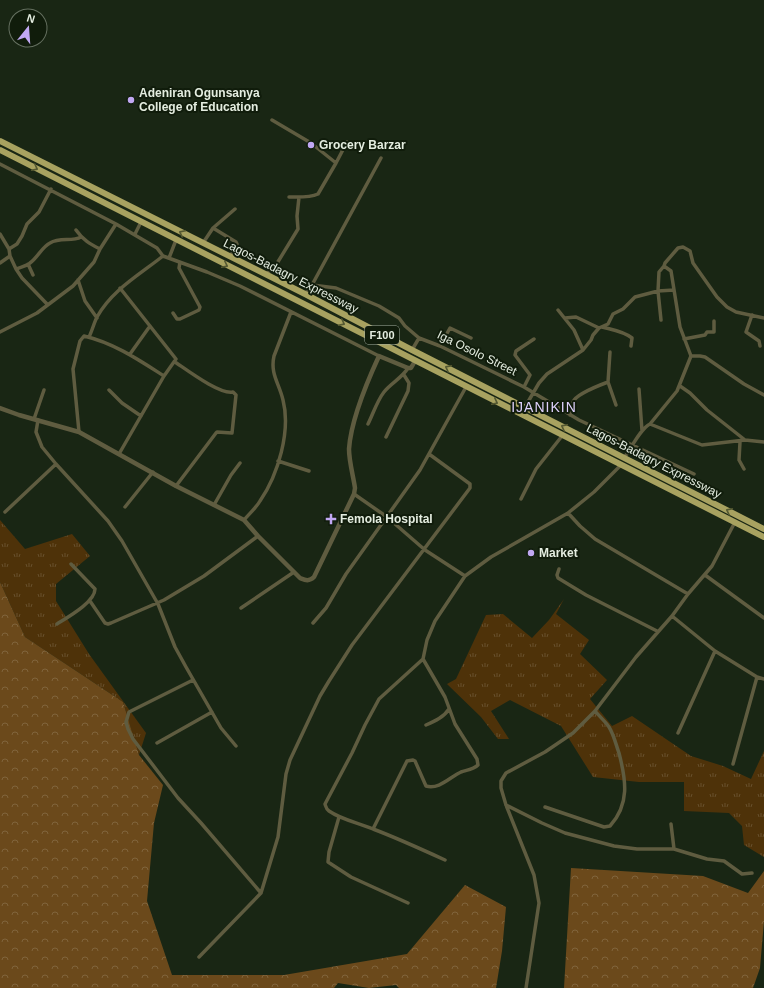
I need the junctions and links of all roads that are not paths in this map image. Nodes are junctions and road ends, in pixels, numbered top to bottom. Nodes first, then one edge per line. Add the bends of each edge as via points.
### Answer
1 (272, 120) dead end
2 (0, 141) edge
3 (347, 142) dead end
4 (0, 150) edge
5 (381, 158) dead end
6 (336, 163) junction
7 (0, 164) edge
8 (51, 190) junction
9 (289, 197) dead end
10 (299, 197) junction
11 (235, 209) dead end
12 (141, 222) junction
13 (116, 224) junction
14 (213, 228) junction
15 (76, 230) dead end
16 (0, 234) edge
17 (135, 234) junction
18 (81, 237) junction
19 (176, 240) junction
20 (202, 243) junction
21 (9, 249) junction
22 (100, 249) junction
23 (10, 256) junction
24 (163, 256) junction
25 (230, 257) junction
26 (169, 258) junction
27 (180, 262) junction
28 (0, 263) edge
29 (28, 264) junction
30 (664, 266) junction
31 (16, 269) junction
32 (266, 275) junction
33 (33, 276) dead end
34 (78, 280) junction
35 (312, 285) junction
36 (120, 288) junction
37 (658, 290) junction
38 (674, 290) junction
39 (305, 294) junction
40 (47, 304) junction
41 (558, 310) dead end
42 (291, 312) junction
43 (173, 313) dead end
44 (752, 315) junction
45 (97, 318) junction
46 (566, 318) junction
47 (764, 318) edge
48 (661, 320) dead end
49 (714, 321) dead end
50 (150, 326) junction
51 (601, 327) junction
52 (0, 332) edge
53 (89, 337) junction
54 (419, 338) junction
55 (471, 338) dead end
56 (684, 339) junction
57 (534, 340) dead end
58 (440, 346) junction
59 (631, 346) dead end
60 (760, 346) dead end
61 (412, 350) junction
62 (583, 350) junction
63 (610, 352) dead end
64 (130, 354) junction
65 (379, 356) junction
66 (691, 356) junction
67 (415, 361) junction
68 (175, 362) junction
69 (408, 368) junction
70 (404, 375) junction
71 (164, 376) junction
72 (608, 382) junction
73 (680, 386) junction
74 (466, 387) junction
75 (524, 387) junction
76 (639, 389) dead end
77 (44, 390) dead end
78 (109, 390) dead end
79 (534, 394) junction
80 (764, 395) edge
81 (616, 405) dead end
82 (525, 407) junction
83 (0, 408) edge
84 (570, 415) junction
85 (141, 416) junction
86 (36, 420) junction
87 (368, 424) dead end
88 (650, 424) junction
89 (642, 431) junction
90 (79, 432) junction
91 (562, 436) junction
92 (386, 437) dead end
93 (745, 440) junction
94 (740, 442) junction
95 (764, 442) edge
96 (633, 446) junction
97 (119, 454) junction
98 (429, 454) junction
99 (624, 458) junction
100 (278, 461) junction
101 (240, 463) dead end
102 (56, 464) junction
103 (621, 465) junction
104 (744, 468) dead end
105 (309, 471) dead end
106 (152, 472) junction
107 (694, 474) dead end
108 (176, 486) junction
109 (354, 494) junction
110 (520, 499) dead end
111 (214, 505) junction
112 (125, 507) dead end
113 (5, 512) dead end
114 (568, 513) junction
115 (387, 517) junction
116 (244, 520) junction
117 (735, 522) junction
118 (764, 529) edge
119 (258, 536) junction
120 (764, 537) edge
121 (425, 550) junction
122 (71, 564) dead end
123 (559, 569) dead end
124 (294, 572) junction
125 (705, 575) junction
126 (465, 576) junction
127 (688, 594) junction
128 (90, 601) junction
129 (158, 604) junction
130 (242, 608) dead end
131 (672, 616) junction
132 (764, 618) edge
133 (313, 623) dead end
134 (57, 624) dead end
135 (657, 631) junction
136 (715, 651) junction
137 (423, 659) junction
138 (757, 677) junction
139 (764, 679) edge
140 (193, 680) junction
141 (449, 709) junction
142 (595, 711) junction
143 (212, 712) junction
144 (426, 725) dead end
145 (678, 733) dead end
146 (157, 743) dead end
147 (236, 746) dead end
148 (733, 764) dead end
149 (506, 805) junction
150 (545, 806) dead end
151 (339, 817) junction
152 (671, 824) dead end
153 (373, 829) junction
154 (674, 849) junction
155 (445, 860) dead end
156 (752, 873) dead end
157 (261, 893) junction
158 (408, 903) dead end
159 (199, 956) dead end
160 (526, 988) edge

1 - 6 street via 311,143
20 -> 2 highway, Lagos-Badagry Expressway / F100
3 - 6 street
4 -> 12 highway, Lagos-Badagry Expressway / F100
5 - 35 street
6 - 10 street via 318,194
7 - 8 street
8 - 13 street
8 - 21 street via 39,212 27,224 17,244
9 - 10 street
10 - 32 street via 298,229 276,265
11 - 14 street
12 - 17 street
12 - 19 highway, Lagos-Badagry Expressway / F100
13 - 17 street
13 - 22 street
14 - 20 street
14 - 25 street via 236,242
15 - 18 street
16 - 21 street
17 - 24 street via 157,248
18 - 22 street via 88,244
18 - 29 street via 51,242
19 - 26 street
19 -> 67 highway, Lagos-Badagry Expressway / F100
20 - 25 highway, Lagos-Badagry Expressway / F100
21 - 23 street
22 - 34 street via 94,262
23 - 28 street
23 - 31 street
24 - 26 street
24 - 36 street
25 - 32 highway, Lagos-Badagry Expressway / F100
26 - 27 street
27 - 42 street via 240,286
27 - 43 street via 179,268 200,307 180,320
29 - 31 street
29 - 33 street
30 - 37 street via 659,272
30 - 38 street via 671,271
30 - 44 street via 678,248 683,247 690,251 693,263 727,307 736,312
31 - 40 street
32 - 39 highway, Lagos-Badagry Expressway / F100
34 - 40 street
34 - 45 street via 85,301
35 - 39 street
35 - 54 street, Iga Osolo Street via 336,288 379,306 399,318
36 - 45 street via 108,300
36 - 50 street
37 - 38 street
37 - 48 street
37 - 51 street via 635,297 623,309 613,314 608,324
38 - 56 street
39 - 61 highway, Lagos-Badagry Expressway / F100
40 - 52 street via 28,318
41 - 46 street
42 - 65 street
42 - 100 street via 272,363 286,410 285,440
44 - 47 street
44 - 60 street via 746,332 759,341
45 - 53 street
46 - 51 street via 576,317
46 - 62 street
49 - 56 street via 714,332
50 - 64 street
50 - 68 street via 176,359
51 - 59 street via 624,332 632,338
51 - 62 street
53 - 64 street
53 - 90 street via 84,336 80,341 74,366
54 - 58 street, Iga Osolo Street
54 - 61 street
55 - 58 street via 450,328
56 - 66 street
57 - 75 street via 516,351 515,355 530,375
58 - 75 street, Iga Osolo Street
82 -> 61 highway, Lagos-Badagry Expressway / F100
62 - 79 street via 547,374
63 - 72 street
64 - 71 street
65 - 69 street
65 - 109 street via 354,420 351,436
66 - 73 street
66 - 80 street via 705,357
67 - 69 street via 413,366
67 - 74 highway, Lagos-Badagry Expressway / F100
68 - 71 street
68 - 108 street via 224,392 233,392 236,395 232,433 217,432
69 - 70 street
70 - 87 street via 381,396
70 - 92 street via 409,383 408,391
71 - 85 street
72 - 81 street
72 - 84 street via 591,388 576,399
73 - 88 street
73 - 93 street
74 -> 91 highway, Lagos-Badagry Expressway / F100
74 - 98 street
75 - 79 street, Iga Osolo Street
76 - 89 street
77 - 86 street
78 - 85 street
79 - 82 street
79 - 84 street, Iga Osolo Street
99 -> 82 highway, Lagos-Badagry Expressway / F100
83 - 86 street
84 - 96 street, Iga Osolo Street
85 - 97 street
86 - 90 street
86 - 102 street via 38,439
88 - 89 street
88 - 94 street via 702,445
89 - 96 street
90 - 97 street
91 - 103 highway, Lagos-Badagry Expressway / F100
91 - 110 street via 536,469
93 - 94 street
93 - 95 street
94 - 104 street via 739,460
96 - 99 street
96 - 107 street, Iga Osolo Street
97 - 106 street
98 - 115 street
98 - 121 street via 471,486
118 -> 99 highway, Lagos-Badagry Expressway / F100
100 - 105 street
100 - 116 street via 264,495
101 - 111 street
102 - 113 street
102 - 129 street via 116,531
103 - 114 street
103 - 117 highway, Lagos-Badagry Expressway / F100
106 - 108 street
106 - 112 street
108 - 111 street
109 - 115 street
109 - 124 street via 314,577 306,580
111 - 116 street
114 - 126 street via 491,557
114 - 127 street via 595,539
115 - 121 street
115 - 133 street via 346,574 326,608
116 - 119 street
117 - 120 highway, Lagos-Badagry Expressway / F100
117 - 125 street
119 - 124 street
119 - 129 street via 204,576
121 - 126 street
121 - 157 street via 341,660 320,696 290,760 278,837
122 - 128 street via 95,588 95,594
123 - 135 street via 558,578
124 - 130 street
125 - 127 street
125 - 132 street
126 - 137 street via 435,621
127 - 131 street
128 - 129 street via 108,624
128 - 134 street
129 - 140 street via 175,647
131 - 135 street
131 - 136 street
135 - 142 street
136 - 138 street
136 - 145 street
137 - 141 street
137 - 151 street via 379,699 365,725 325,804 328,811
138 - 139 street
138 - 148 street
140 - 143 street
140 - 157 street via 129,712 126,722 128,729 172,791
141 - 144 street via 439,719
141 - 153 street via 478,766 461,772 443,784 431,787 426,786 415,762 407,761
142 - 149 street via 573,733 506,773 501,781
142 - 150 street via 613,733 623,769 626,789 616,819 610,826 604,827
143 - 146 street
143 - 147 street
149 - 154 street via 565,833 591,840 637,849
149 - 160 street via 534,875 539,903
151 - 153 street
151 - 158 street via 328,862 351,877
152 - 154 street
153 - 155 street
154 - 156 street via 706,859 724,861 742,874
157 - 159 street

